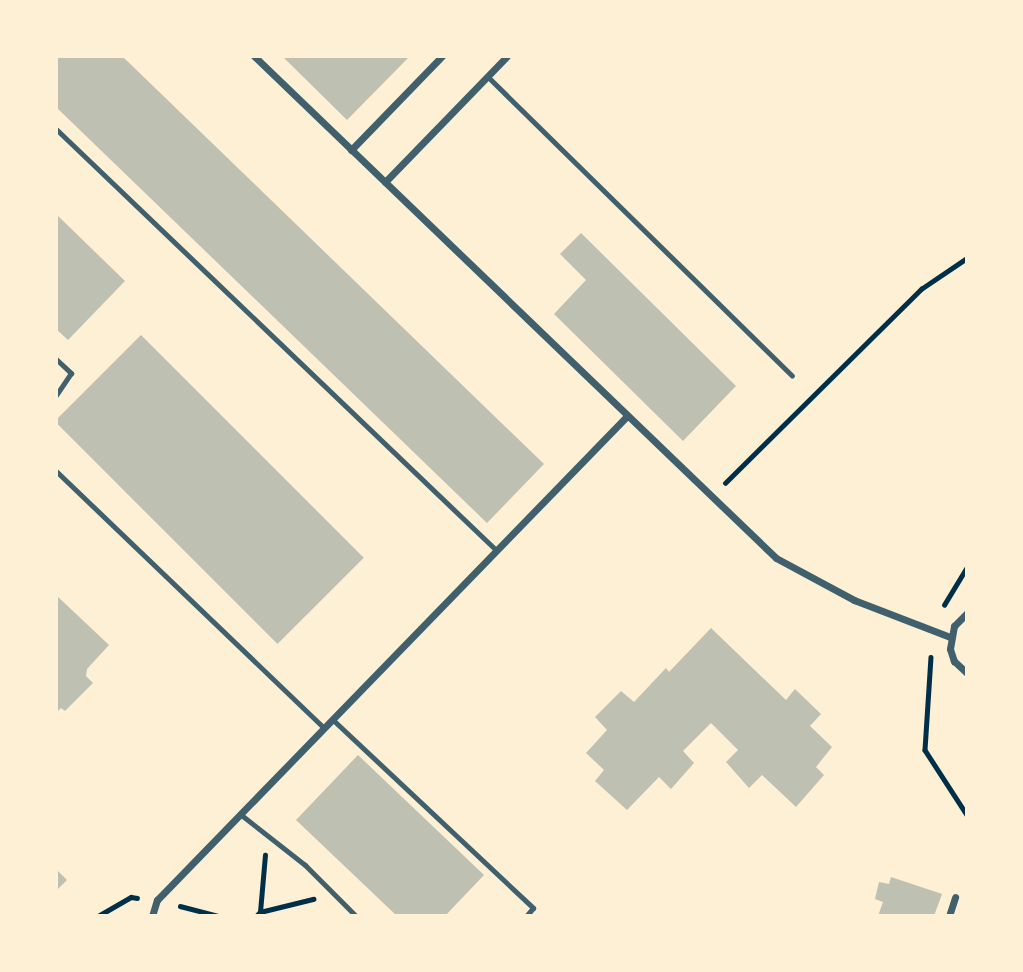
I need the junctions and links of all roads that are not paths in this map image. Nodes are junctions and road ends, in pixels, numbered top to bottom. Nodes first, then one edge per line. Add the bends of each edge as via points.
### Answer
1 (254, 56) edge
2 (442, 56) edge
3 (508, 56) edge
4 (488, 77) junction
5 (56, 129) edge
6 (351, 150) junction
7 (385, 182) junction
8 (56, 359) edge
9 (792, 376) dead end
10 (56, 395) edge
11 (627, 416) junction
12 (56, 471) edge
13 (496, 550) junction
14 (967, 613) edge
15 (950, 637) junction
16 (967, 673) edge
17 (332, 719) junction
18 (324, 728) junction
19 (240, 814) junction
20 (955, 897) dead end
21 (152, 916) edge
22 (356, 916) edge
23 (526, 916) edge
24 (949, 916) edge

1 - 6 street
2 - 6 street
3 - 4 street
4 - 7 street
4 - 9 lane
5 - 13 lane
6 - 7 street
7 - 11 street
8 - 10 lane via 71,373
11 - 13 street
11 - 15 street via 776,558 854,600
12 - 18 lane
13 - 17 street
14 - 15 street
15 - 16 street via 954,661
17 - 18 street
17 - 23 lane via 533,908
18 - 19 street
19 - 21 street via 156,900
19 - 22 lane via 267,833
20 - 24 street

